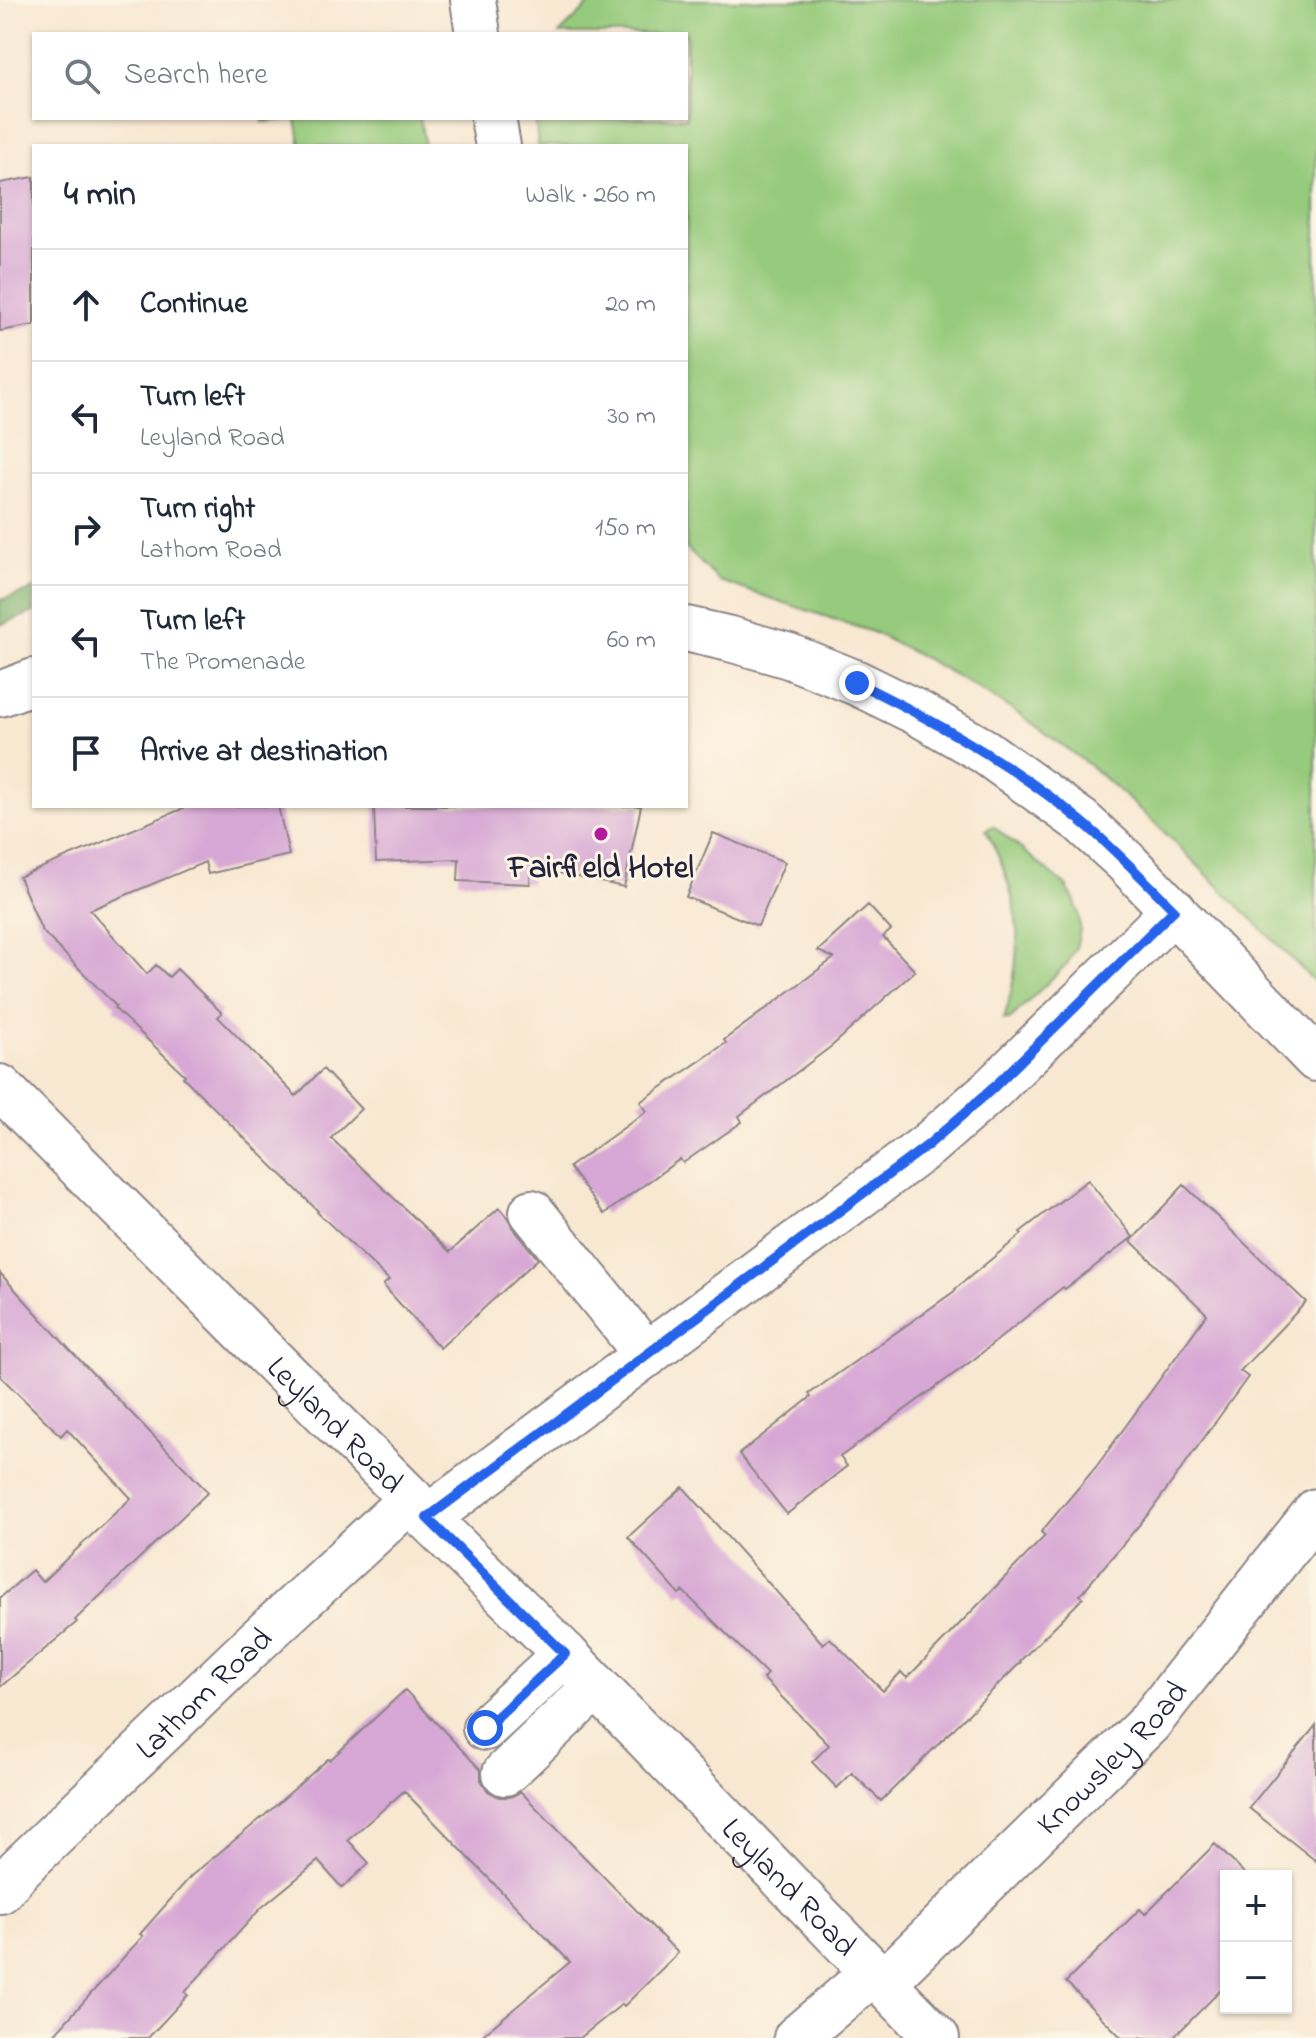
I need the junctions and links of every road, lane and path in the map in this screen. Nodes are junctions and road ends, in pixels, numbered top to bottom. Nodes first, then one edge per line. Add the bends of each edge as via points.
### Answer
1 (473, 0) edge
2 (478, 32) edge
3 (493, 120) edge
4 (498, 144) edge
5 (688, 603) edge
6 (688, 629) edge
7 (730, 639) junction
8 (32, 682) edge
9 (0, 694) edge
10 (1174, 910) junction
11 (1316, 1059) edge
12 (0, 1087) edge
13 (532, 1212) dead end
14 (647, 1355) junction
15 (419, 1508) junction
16 (1316, 1511) edge
17 (565, 1654) junction
18 (596, 1686) junction
19 (485, 1728) dead end
20 (505, 1773) dead end
21 (0, 1891) edge
22 (879, 1977) junction
23 (796, 2038) edge
24 (937, 2038) edge

1 - 2 street
3 - 4 street
5 - 7 street
6 - 7 street
7 - 10 street via 857,683 984,751 1081,821
8 - 9 street
10 - 11 street
10 - 14 street, Lathom Road via 928,1145
12 - 15 street, Leyland Road
13 - 14 street
14 - 15 street, Lathom Road
15 - 17 street, Leyland Road
15 - 21 street, Lathom Road via 257,1641
16 - 22 street, Knowsley Road via 1150,1722
17 - 18 street, Leyland Road
17 - 19 street
18 - 20 street
18 - 22 street, Leyland Road
22 - 23 street, Knowsley Road
22 - 24 street, Leyland Road

